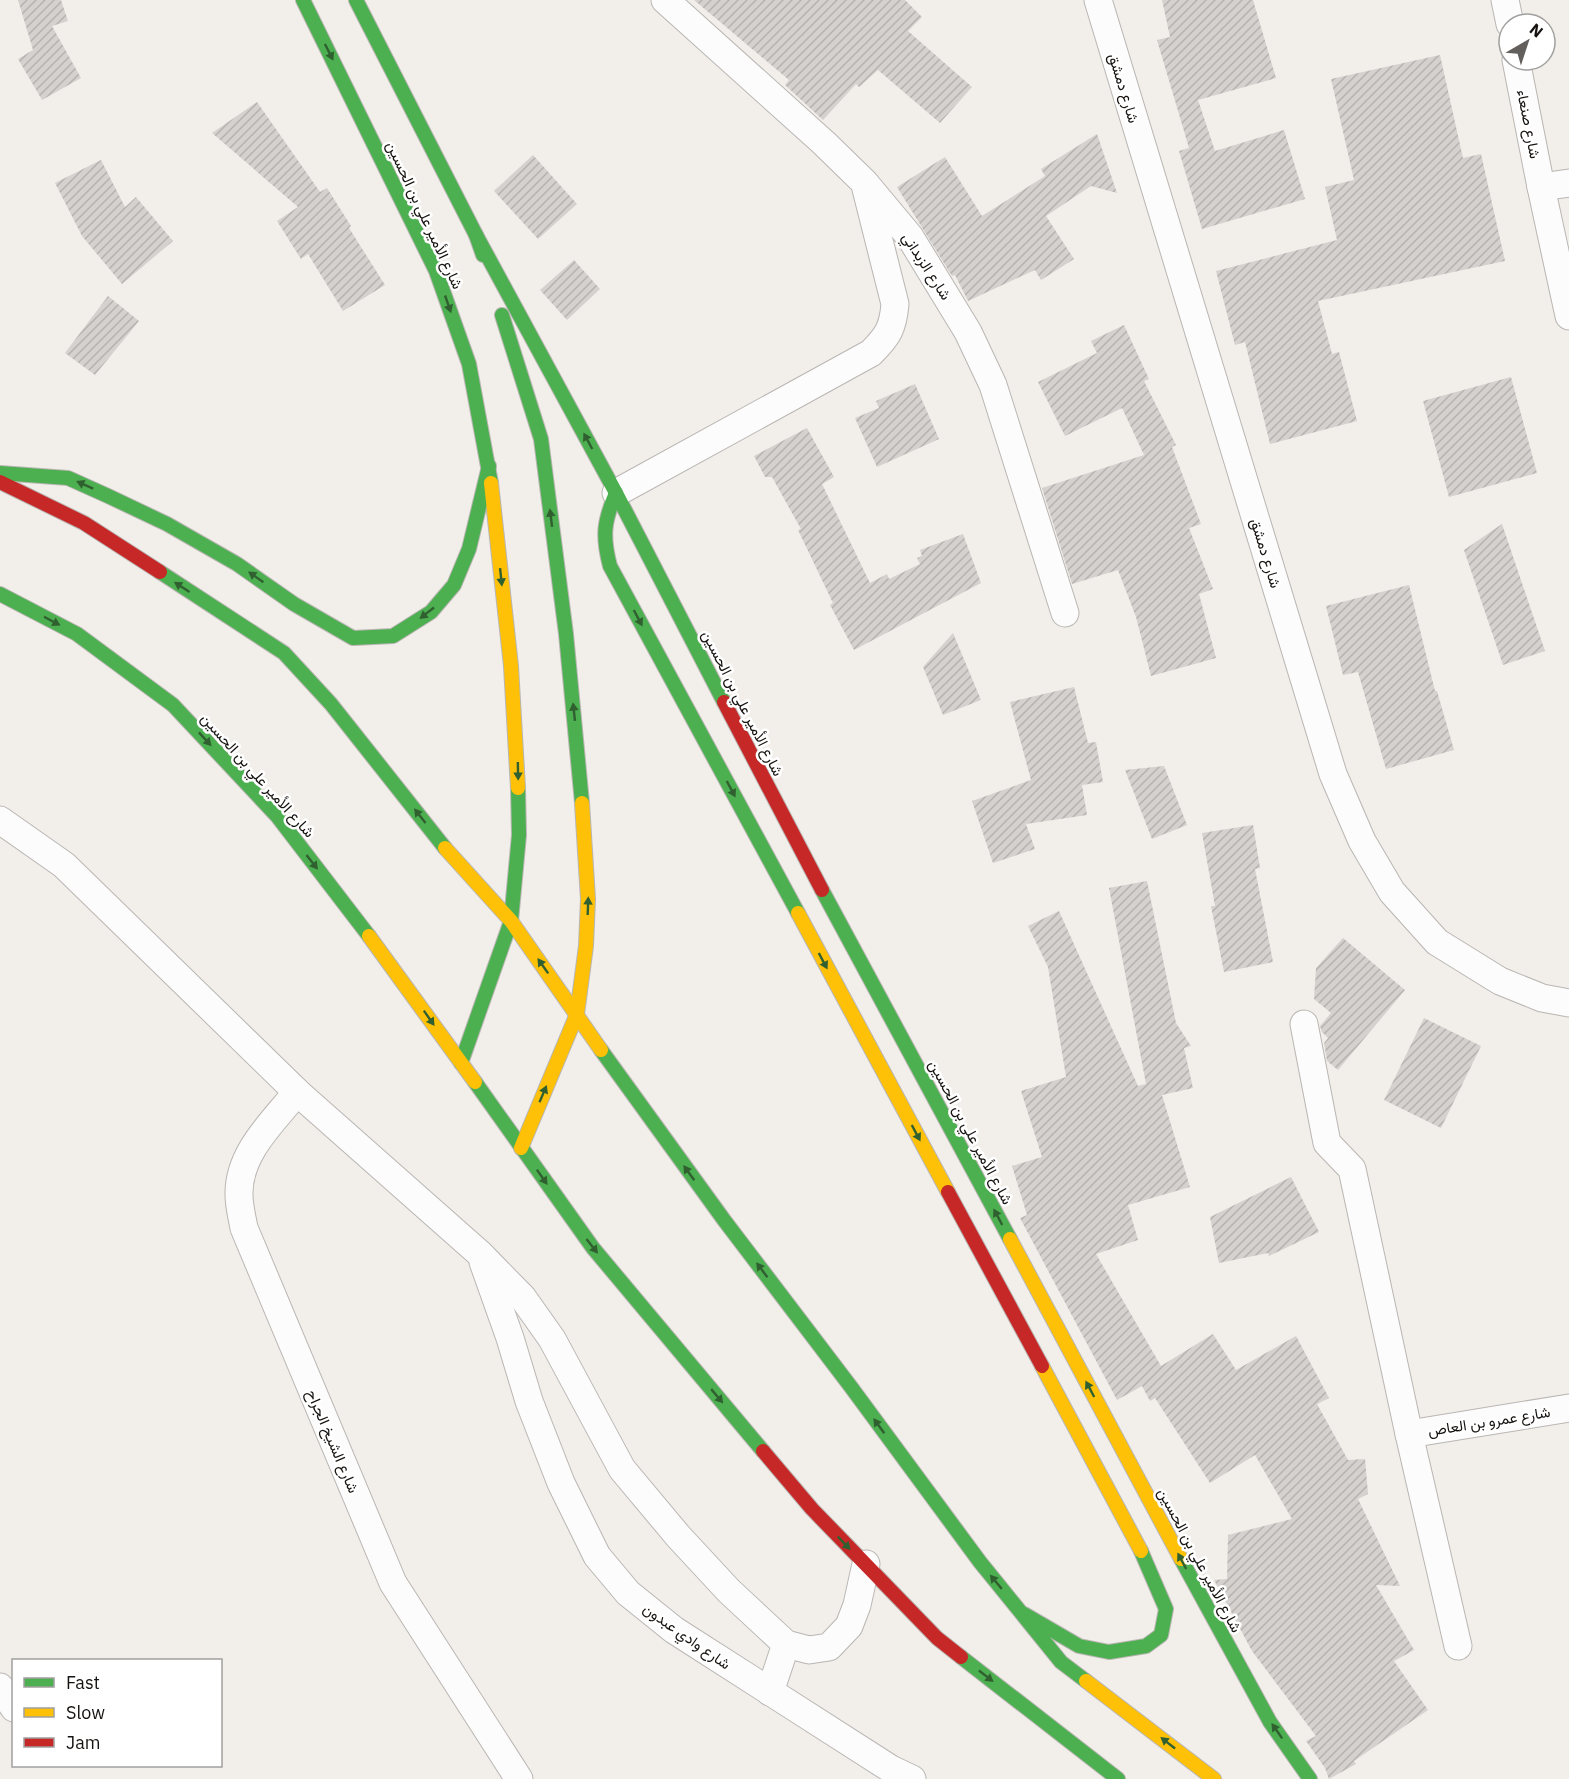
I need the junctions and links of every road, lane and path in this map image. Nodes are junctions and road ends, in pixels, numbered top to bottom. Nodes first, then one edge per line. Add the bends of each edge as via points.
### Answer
1 (303, 0) edge
2 (356, 0) edge
3 (664, 0) edge
4 (1098, 0) edge
5 (1518, 72) edge
6 (865, 183) junction
7 (1569, 183) edge
8 (1541, 187) junction
9 (476, 235) junction
10 (1569, 316) edge
11 (489, 466) junction
12 (0, 473) edge
13 (0, 482) edge
14 (616, 493) junction
15 (0, 594) edge
16 (1065, 612) dead end
17 (0, 820) edge
18 (511, 921) junction
19 (1569, 1002) edge
20 (577, 1014) junction
21 (1304, 1024) dead end
22 (461, 1063) junction
23 (297, 1092) junction
24 (521, 1148) junction
25 (479, 1253) junction
26 (1569, 1408) edge
27 (1408, 1434) junction
28 (866, 1564) junction
29 (1024, 1614) junction
30 (786, 1644) junction
31 (1458, 1647) dead end
32 (0, 1687) edge
33 (770, 1692) junction
34 (12, 1705) edge
35 (519, 1779) edge
36 (912, 1779) edge
37 (1118, 1779) edge
38 (1214, 1779) edge
39 (1311, 1779) edge

1 -> 11 main road, شارع الأمير علي بن الحسين via 436,271 469,364
2 - 9 main road, شارع الأمير علي بن الحسين
3 - 6 street, شارع الزبداني
4 - 19 street, شارع دمشق via 1333,774 1362,841 1392,892 1437,942 1500,981 1542,998
5 - 8 street, شارع صنعاء
6 - 14 street via 895,304 886,338 872,353
6 - 16 street, شارع الزبداني via 910,237 968,332 993,385
7 - 8 street
8 - 10 street, شارع صنعاء
14 -> 9 main road, شارع الأمير علي بن الحسين
20 -> 9 main road, شارع الأمير علي بن الحسين via 587,922 585,834 566,634 541,439
11 -> 12 main road via 469,549 454,585 430,612 393,636 353,638 294,604 237,564 108,496 68,478
11 -> 18 main road, شارع الأمير علي بن الحسين via 518,759 519,835
18 -> 13 main road via 451,855 331,704 284,653 84,523
14 -> 29 main road via 604,521 610,566 1137,1541 1166,1609 1161,1635 1146,1646 1109,1652 1079,1646
39 -> 14 main road, شارع الأمير علي بن الحسين via 1270,1722 1244,1676 786,821
15 -> 22 main road, شارع الأمير علي بن الحسين via 77,634 173,705 277,816
17 - 23 street via 64,866
20 -> 18 main road
18 - 22 main road, شارع الأمير علي بن الحسين
24 -> 20 main road, شارع الأمير علي بن الحسين
29 -> 20 main road via 980,1562 724,1220
21 - 27 street via 1326,1143 1352,1169
22 - 24 main road, شارع الأمير علي بن الحسين
23 - 25 street
23 - 35 street, شارع الشيخ الجراح via 253,1146 242,1171 239,1195 244,1228 393,1583
24 -> 28 main road, شارع الأمير علي بن الحسين via 592,1248 812,1509
25 - 30 street via 523,1299 552,1339 622,1468 729,1592
25 - 33 street, شارع وادي عبدون via 544,1442 597,1556 628,1593 674,1630
26 - 27 street, شارع عمرو بن العاص
27 - 31 street
28 - 30 street via 849,1626 829,1647 809,1650
28 -> 37 main road, شارع الأمير علي بن الحسين via 937,1638
38 -> 29 main road via 1061,1662
30 - 33 street
32 - 34 street
33 - 36 street, شارع وادي عبدون

